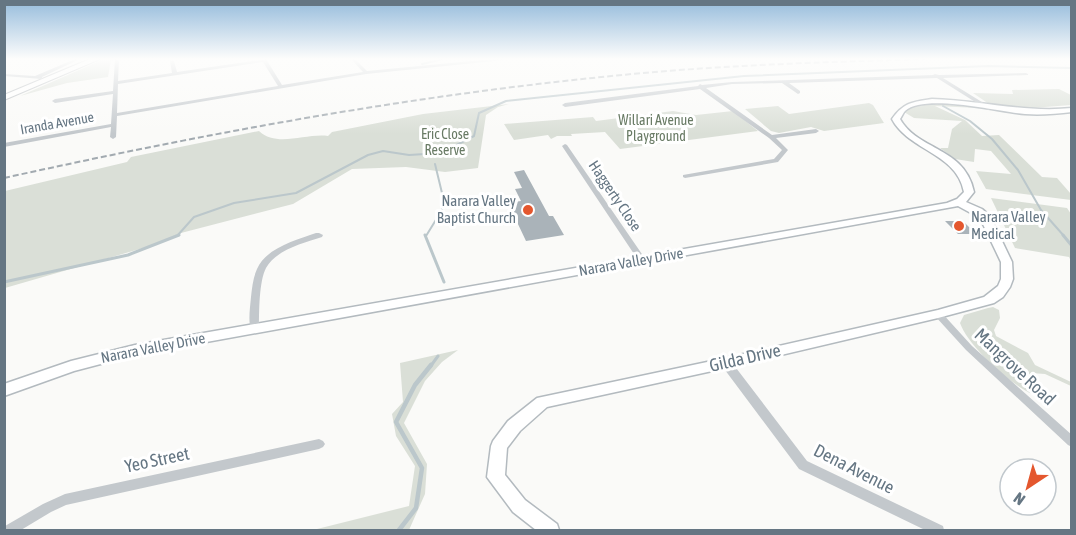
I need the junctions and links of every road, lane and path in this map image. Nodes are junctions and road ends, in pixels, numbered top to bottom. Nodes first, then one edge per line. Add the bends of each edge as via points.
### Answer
1 (116, 83) edge
2 (37, 84) edge
3 (293, 84) edge
4 (734, 84) edge
5 (787, 84) edge
6 (949, 84) edge
7 (280, 86) joint
8 (700, 86) junction
9 (115, 92) junction
10 (798, 92) dead end
11 (4, 98) edge
12 (55, 101) dead end
13 (565, 105) dead end
14 (988, 108) junction
15 (1069, 112) edge
16 (114, 115) junction
17 (114, 125) junction
18 (816, 132) dead end
19 (114, 137) dead end
20 (771, 137) junction
21 (4, 144) edge
22 (565, 146) dead end
23 (685, 176) dead end
24 (959, 203) junction
25 (319, 236) dead end
26 (642, 260) junction
27 (938, 314) junction
28 (254, 328) junction
29 (726, 363) junction
30 (4, 390) edge
31 (1071, 442) edge
32 (319, 444) dead end
33 (10, 531) edge
34 (550, 531) edge
35 (938, 531) edge

1 - 9 street
2 - 11 main road
3 - 7 street
4 - 8 street
5 - 10 street
6 - 14 street
7 - 16 street
8 - 13 street
8 - 20 street
9 - 12 street
9 - 16 street
14 - 15 main road
14 - 24 main road via 923,102 905,106 896,116 906,133 964,174 969,192
16 - 17 street
17 - 19 street
17 - 21 street, Iranda Avenue
18 - 20 street
20 - 23 street via 785,150 776,161
22 - 26 street, Haggerty Close
24 - 26 main road, Narara Valley Drive
24 - 27 main road, Gilda Drive via 986,219 1006,257 1008,272 996,296
25 - 28 street via 273,255 261,269
26 - 28 main road, Narara Valley Drive
27 - 29 main road, Gilda Drive
27 - 31 street, Mangrove Road via 969,348
28 - 30 main road, Narara Valley Drive via 102,357
29 - 34 main road, Gilda Drive via 542,402 514,426 499,446 496,477 519,506
29 - 35 street, Dena Avenue via 803,465
32 - 33 street, Yeo Street via 65,500

